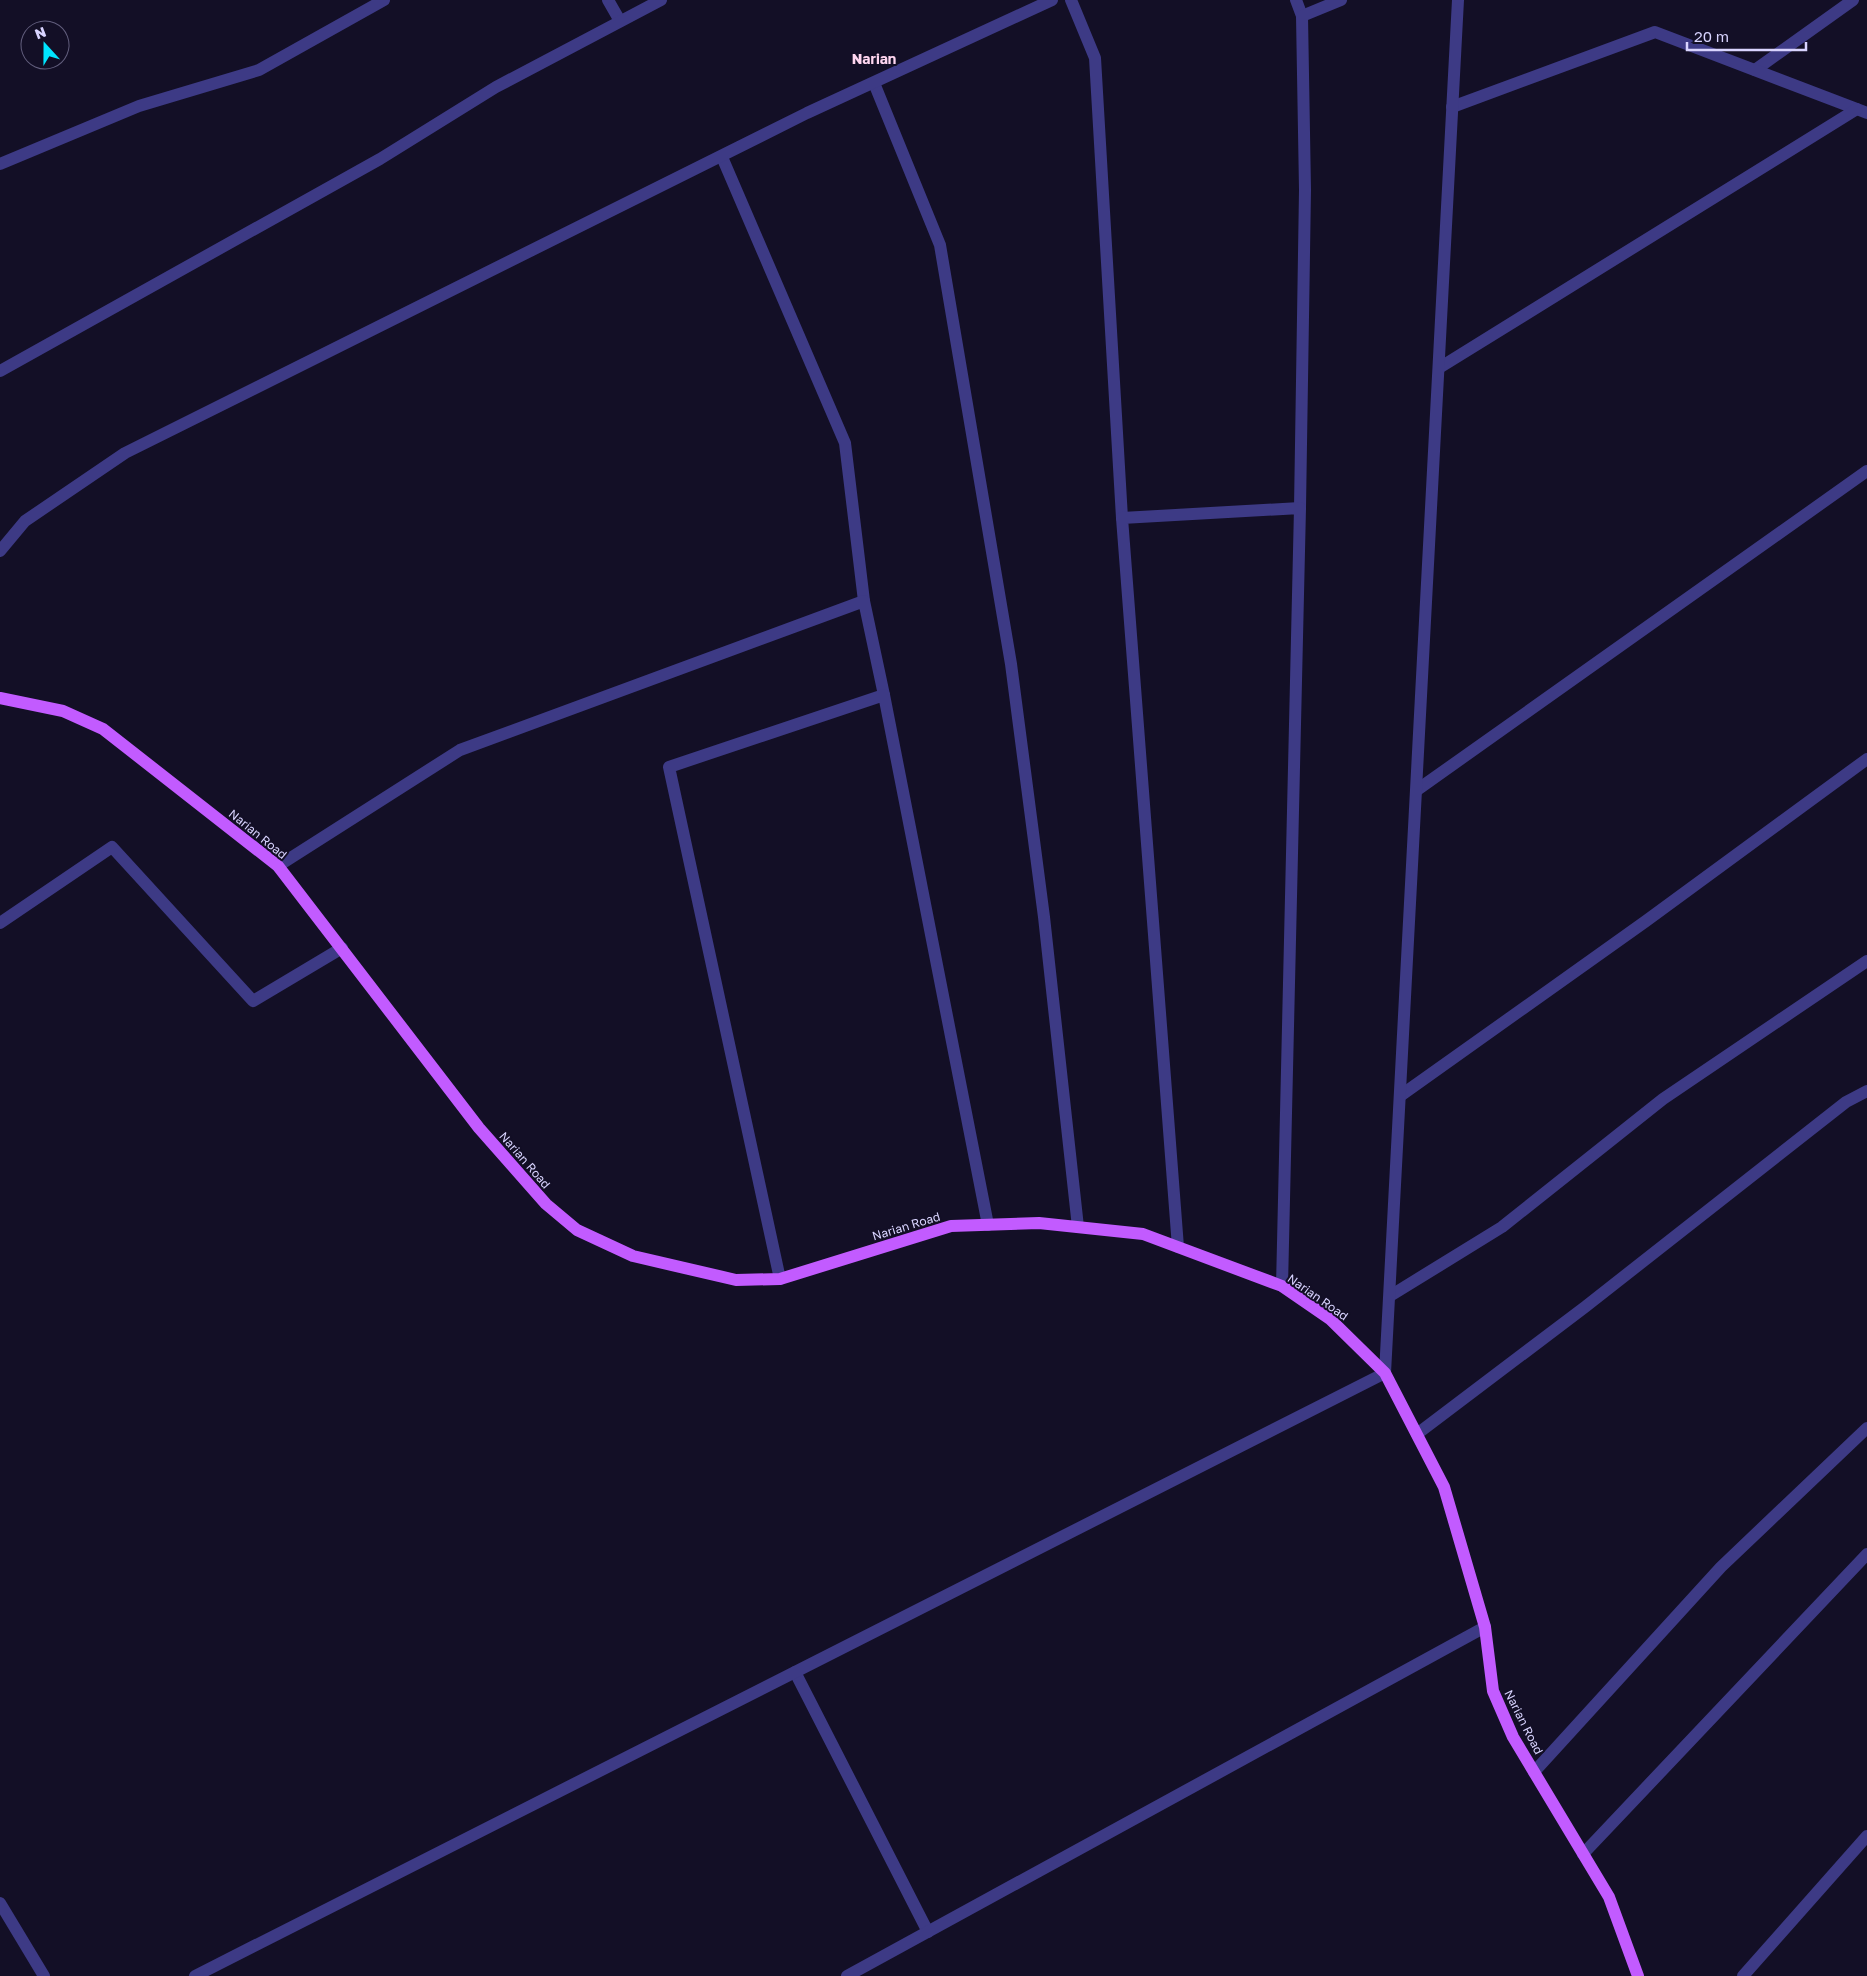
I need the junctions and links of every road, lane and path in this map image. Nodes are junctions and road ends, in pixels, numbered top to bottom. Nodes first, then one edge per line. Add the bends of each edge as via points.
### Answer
1 (384, 0) edge
2 (608, 0) edge
3 (661, 0) edge
4 (1052, 0) edge
5 (1071, 0) edge
6 (1296, 0) edge
7 (1341, 0) edge
8 (1458, 0) edge
9 (1853, 0) edge
10 (1302, 16) junction
11 (620, 21) junction
12 (1755, 70) junction
13 (874, 83) junction
14 (1452, 107) junction
15 (1862, 111) edge
16 (722, 156) junction
17 (0, 164) edge
18 (1439, 368) junction
19 (0, 371) edge
20 (1867, 471) edge
21 (1300, 508) junction
22 (1122, 518) junction
23 (0, 551) edge
24 (864, 601) junction
25 (884, 695) junction
26 (0, 698) edge
27 (1867, 759) edge
28 (1417, 790) junction
29 (278, 866) junction
30 (0, 923) edge
31 (342, 948) junction
32 (1867, 961) edge
33 (1867, 1091) edge
34 (1400, 1096) junction
35 (988, 1225) junction
36 (1078, 1227) junction
37 (1178, 1247) junction
38 (780, 1279) junction
39 (1282, 1286) junction
40 (1390, 1296) junction
41 (1386, 1373) junction
42 (1867, 1428) edge
43 (1417, 1434) junction
44 (1867, 1554) edge
45 (1485, 1627) junction
46 (795, 1672) junction
47 (1534, 1772) junction
48 (1867, 1836) edge
49 (1583, 1854) junction
50 (0, 1903) edge
51 (928, 1932) junction
52 (44, 1976) edge
53 (195, 1976) edge
54 (847, 1976) edge
55 (1638, 1976) edge
56 (1743, 1976) edge

1 - 17 street via 260,70 139,106
2 - 11 street
3 - 11 street
4 - 13 street
5 - 22 street via 1095,58
6 - 10 street
7 - 10 street
8 - 14 street
9 - 12 street
10 - 21 street via 1305,190
11 - 19 street via 496,86 380,159
12 - 14 street via 1655,32
12 - 15 street
13 - 16 street
13 - 36 street via 940,245 1011,664 1044,918
14 - 18 street
15 - 18 street
16 - 23 street via 125,453 25,521
16 - 24 street via 845,443
18 - 28 street
20 - 28 street
21 - 22 street
21 - 39 street
22 - 37 street
24 - 25 street
24 - 29 street via 460,750
25 - 35 street
25 - 38 street via 669,767
26 - 29 main road, Narian Road via 63,711 103,729
27 - 34 street
28 - 34 street
29 - 31 main road, Narian Road
30 - 31 street via 112,847 253,1002
31 - 38 main road, Narian Road via 479,1128 546,1204 577,1230 633,1256 736,1280
32 - 40 street via 1663,1099 1502,1227
33 - 43 street via 1846,1102
34 - 40 street
35 - 36 main road, Narian Road via 1039,1223
35 - 38 main road, Narian Road via 951,1226
36 - 37 main road, Narian Road via 1143,1234
37 - 39 main road, Narian Road
39 - 41 main road, Narian Road via 1330,1319
40 - 41 street
41 - 43 main road, Narian Road
41 - 46 street
42 - 47 street via 1721,1567
43 - 45 main road, Narian Road via 1444,1488
44 - 49 street
45 - 47 main road, Narian Road via 1492,1691 1513,1737
45 - 51 street
46 - 51 street
46 - 53 street
47 - 49 main road, Narian Road
48 - 56 street
49 - 55 main road, Narian Road via 1610,1897
50 - 52 street
51 - 54 street

